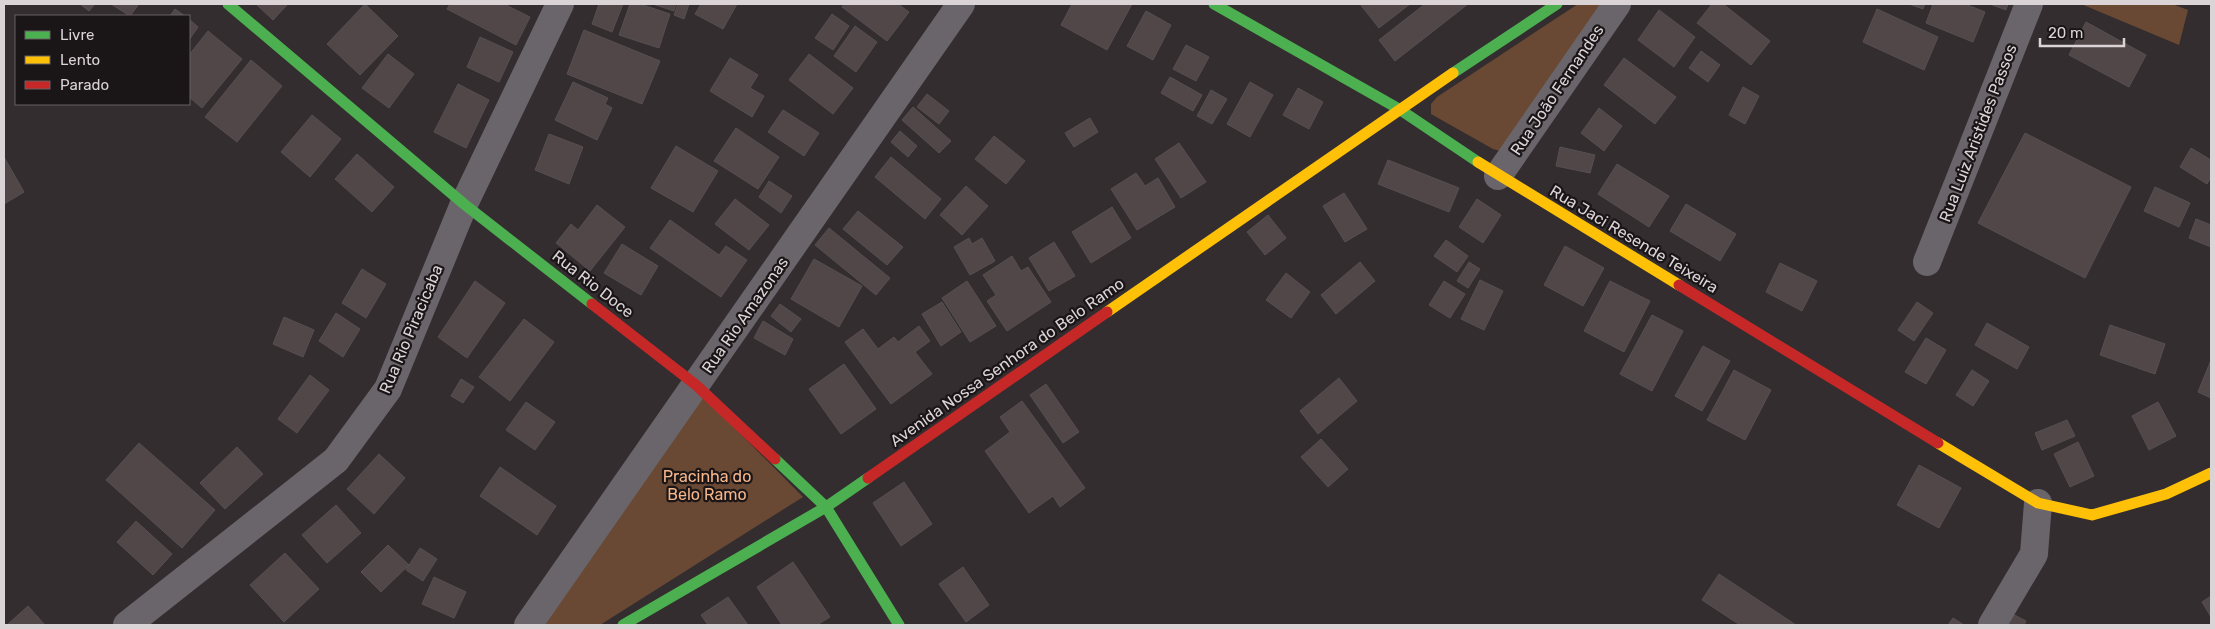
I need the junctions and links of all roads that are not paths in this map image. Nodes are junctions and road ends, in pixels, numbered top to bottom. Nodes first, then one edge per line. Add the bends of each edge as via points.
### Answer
1 (228, 4) edge
2 (560, 4) edge
3 (961, 4) edge
4 (1214, 4) edge
5 (1557, 4) edge
6 (1616, 4) edge
7 (2029, 4) edge
8 (1399, 109) junction
9 (1498, 176) junction
10 (464, 204) junction
11 (1927, 262) dead end
12 (696, 385) junction
13 (2211, 473) edge
14 (2038, 502) junction
15 (826, 507) junction
16 (127, 625) edge
17 (528, 625) edge
18 (623, 625) edge
19 (899, 625) edge
20 (1992, 625) edge

1 - 10 street, Rua Rio Doce
2 - 10 street, Rua Rio Piracicaba
3 - 12 street, Rua Rio Amazonas
4 - 8 street, Rua Jaci Resende Teixeira
5 - 8 street
6 - 9 street, Rua João Fernandes
7 - 11 street, Rua Luiz Aristides Passos
8 - 9 street, Rua Jaci Resende Teixeira
8 - 15 street, Avenida Nossa Senhora do Belo Ramo
9 - 14 street, Rua Jaci Resende Teixeira
10 - 12 street, Rua Rio Doce
10 - 16 street, Rua Rio Piracicaba via 388,389 336,460
12 - 15 street, Rua Rio Doce
12 - 17 street, Rua Rio Amazonas
13 - 14 street, Rua Jaci Resende Teixeira via 2166,494 2092,515
14 - 20 street via 2034,554
15 - 18 street, Avenida Nossa Senhora do Belo Ramo
15 - 19 street, Rua Rio Doce

